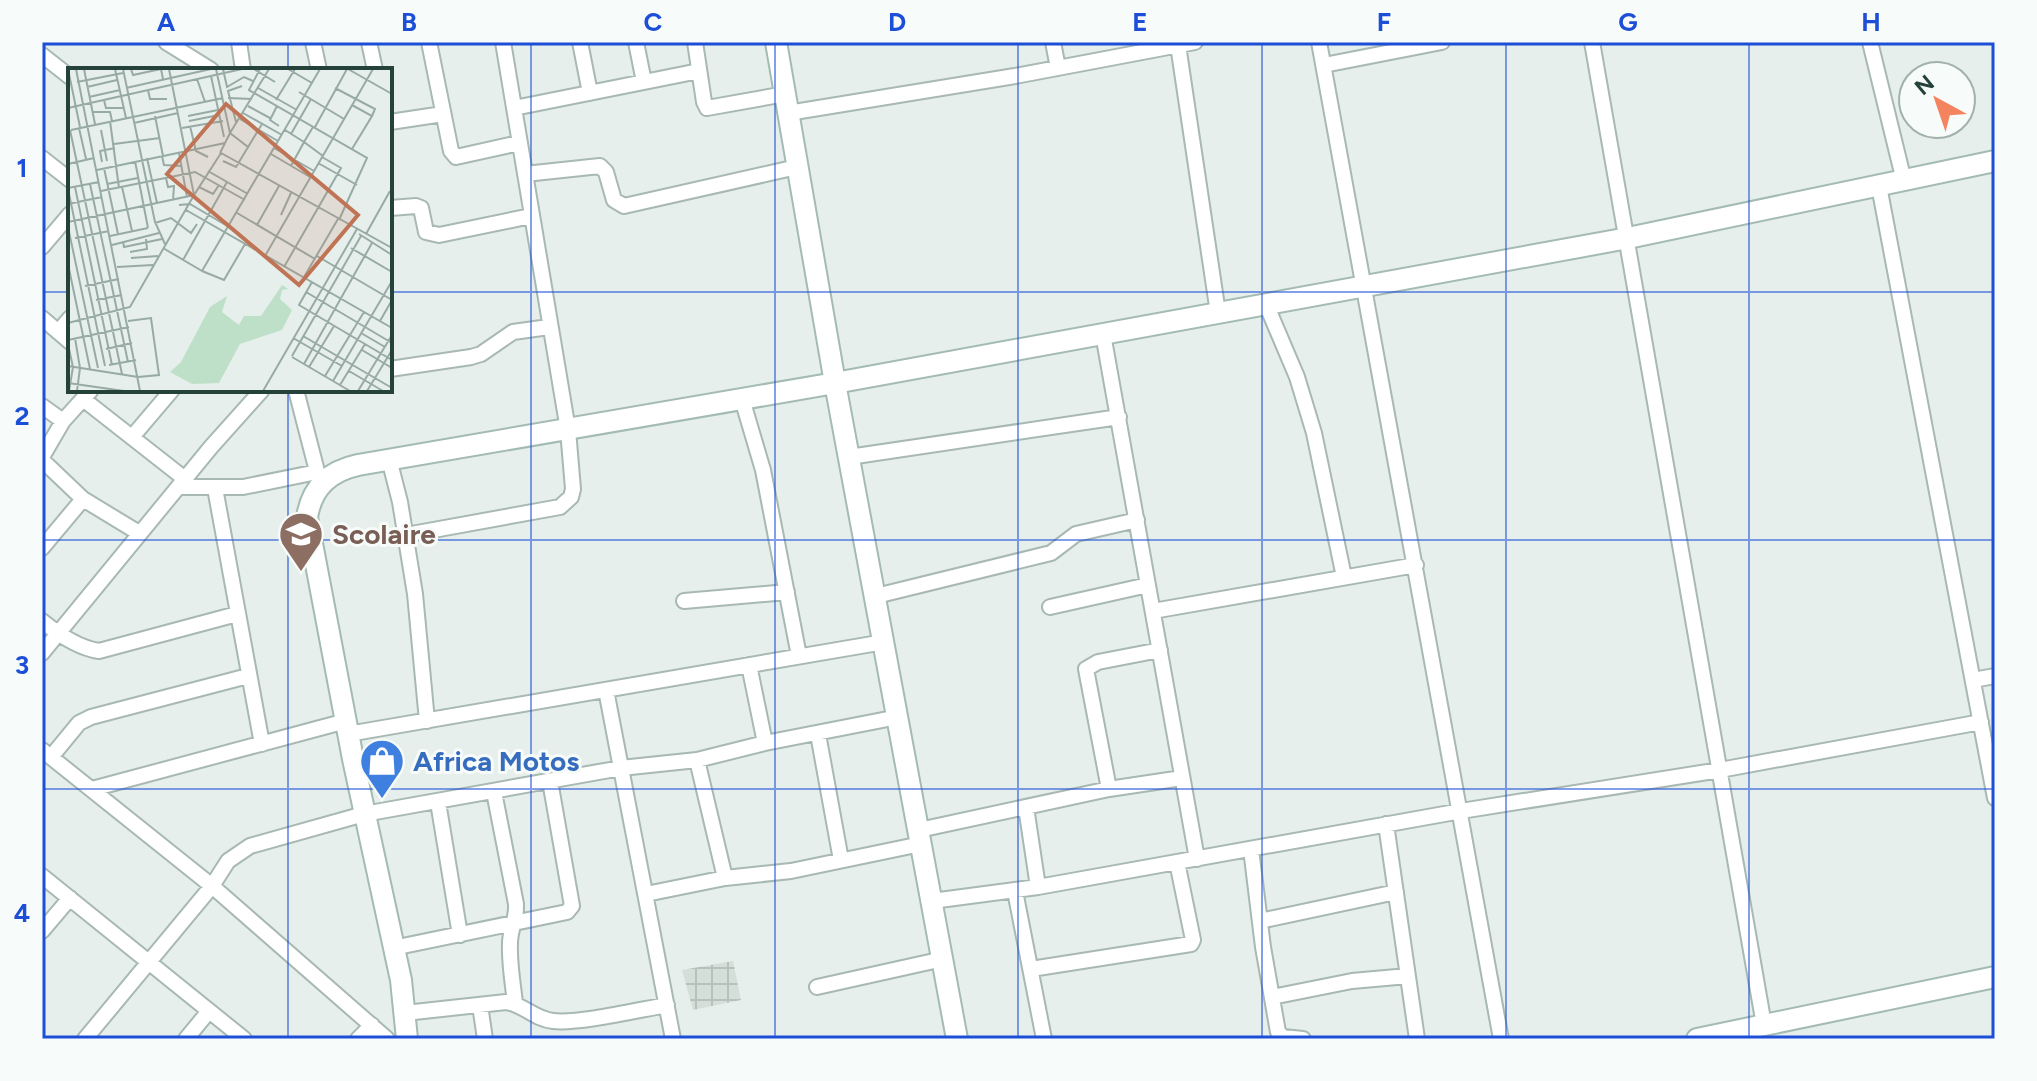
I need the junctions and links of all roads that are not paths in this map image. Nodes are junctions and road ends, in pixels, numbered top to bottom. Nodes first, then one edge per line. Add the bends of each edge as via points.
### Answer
1 (166, 42) edge
2 (239, 42) edge
3 (313, 42) edge
4 (369, 42) edge
5 (429, 42) edge
6 (503, 42) edge
7 (580, 42) edge
8 (636, 42) edge
9 (695, 42) edge
10 (776, 42) edge
11 (1053, 42) edge
12 (1195, 42) edge
13 (1319, 42) edge
14 (1442, 42) edge
15 (1592, 42) edge
16 (1870, 42) edge
17 (1178, 45) junction
18 (42, 55) edge
19 (1324, 65) junction
20 (208, 68) edge
21 (243, 68) edge
22 (319, 68) edge
23 (375, 68) edge
24 (1058, 68) junction
25 (699, 71) junction
26 (68, 75) edge
27 (644, 82) junction
28 (590, 93) junction
29 (787, 104) junction
30 (514, 108) junction
31 (443, 114) junction
32 (392, 122) edge
33 (519, 143) junction
34 (42, 158) edge
35 (1995, 161) edge
36 (797, 167) junction
37 (525, 174) junction
38 (68, 178) edge
39 (1904, 181) junction
40 (1879, 186) junction
41 (392, 208) edge
42 (68, 216) edge
43 (531, 216) junction
44 (1628, 238) junction
45 (42, 247) edge
46 (1364, 286) junction
47 (1266, 304) junction
48 (1218, 313) junction
49 (42, 318) edge
50 (549, 327) junction
51 (1103, 334) junction
52 (64, 337) edge
53 (392, 369) edge
54 (835, 383) junction
55 (170, 392) edge
56 (260, 392) edge
57 (297, 392) edge
58 (87, 395) edge
59 (742, 399) junction
60 (42, 406) edge
61 (1119, 417) junction
62 (63, 421) junction
63 (568, 430) junction
64 (132, 437) junction
65 (849, 457) junction
66 (42, 458) edge
67 (389, 459) junction
68 (319, 478) junction
69 (182, 483) junction
70 (215, 488) junction
71 (83, 499) junction
72 (1137, 520) junction
73 (139, 533) junction
74 (406, 535) junction
75 (42, 548) edge
76 (1416, 565) junction
77 (1344, 577) junction
78 (1148, 585) junction
79 (787, 592) junction
80 (876, 596) junction
81 (684, 601) dead end
82 (1050, 607) dead end
83 (1153, 611) junction
84 (237, 614) junction
85 (42, 621) edge
86 (58, 634) junction
87 (884, 642) junction
88 (1160, 650) junction
89 (42, 653) edge
90 (799, 656) junction
91 (749, 665) junction
92 (248, 676) junction
93 (1995, 676) edge
94 (1973, 680) junction
95 (606, 690) junction
96 (898, 717) junction
97 (427, 721) junction
98 (1981, 722) junction
99 (347, 728) junction
100 (818, 734) junction
101 (765, 743) junction
102 (262, 744) junction
103 (46, 753) edge
104 (697, 760) junction
105 (621, 768) junction
106 (1720, 770) junction
107 (1182, 778) junction
108 (550, 781) junction
109 (92, 789) junction
110 (1109, 789) junction
111 (494, 792) junction
112 (1995, 798) edge
113 (438, 802) junction
114 (1026, 807) junction
115 (1461, 811) junction
116 (364, 814) junction
117 (1386, 824) junction
118 (920, 837) junction
119 (1251, 849) junction
120 (1197, 859) junction
121 (841, 860) junction
122 (1177, 862) junction
123 (42, 876) edge
124 (725, 878) junction
125 (212, 886) junction
126 (1038, 887) junction
127 (1015, 891) junction
128 (1396, 892) junction
129 (646, 894) junction
130 (70, 898) junction
131 (932, 901) junction
132 (1260, 921) junction
133 (515, 924) junction
134 (42, 931) edge
135 (460, 935) junction
136 (393, 948) junction
137 (943, 959) junction
138 (150, 963) junction
139 (1031, 969) junction
140 (1408, 976) junction
141 (1995, 977) edge
142 (817, 987) dead end
143 (1272, 997) junction
144 (515, 1003) junction
145 (480, 1005) junction
146 (667, 1005) junction
147 (209, 1011) junction
148 (405, 1013) junction
149 (372, 1025) junction
150 (1764, 1025) junction
151 (85, 1039) edge
152 (186, 1039) edge
153 (244, 1039) edge
154 (358, 1039) edge
155 (387, 1039) edge
156 (407, 1039) edge
157 (485, 1039) edge
158 (673, 1039) edge
159 (957, 1039) edge
160 (1044, 1039) edge
161 (1303, 1039) edge
162 (1417, 1039) edge
163 (1501, 1039) edge
164 (1697, 1039) edge

1 - 20 street
2 - 21 street
3 - 22 street
4 - 23 street
5 - 31 street
6 - 30 street
7 - 28 street
8 - 27 street
9 - 25 street
10 - 29 street
11 - 24 street
12 - 17 street
13 - 19 street
14 - 19 street
15 - 44 street
16 - 39 street
17 - 24 street
17 - 48 street
18 - 26 street
19 - 46 street
24 - 29 street
25 - 27 street
25 - 29 street via 707,108
27 - 28 street
28 - 30 street
29 - 36 street
30 - 33 street
31 - 32 street
31 - 33 street via 456,157
33 - 37 street
34 - 38 street
35 - 39 street
36 - 37 street via 624,206 614,200 600,166
36 - 54 street
37 - 43 street
39 - 40 street
40 - 44 street
40 - 94 street
41 - 43 street via 421,208 426,232 439,235
42 - 45 street
43 - 50 street
44 - 46 street
44 - 106 street
46 - 47 street
46 - 76 street
47 - 48 street
47 - 77 street via 1314,433
48 - 51 street
49 - 52 street
50 - 53 street via 513,332 471,357
50 - 63 street
51 - 54 street
51 - 61 street
54 - 59 street
54 - 65 street
55 - 64 street
56 - 69 street
57 - 68 street
58 - 62 street
58 - 64 street
59 - 63 street
59 - 79 street via 763,470
60 - 62 street
61 - 65 street
61 - 72 street
62 - 66 street
63 - 67 street
63 - 74 street via 573,489 560,507
64 - 69 street
65 - 80 street
66 - 71 street
67 - 68 street
67 - 74 street
68 - 70 street
68 - 99 street via 307,517
69 - 70 street
69 - 73 street
70 - 84 street
71 - 73 street
71 - 75 street
72 - 78 street
72 - 80 street via 1076,534 1051,553
73 - 86 street
74 - 97 street
76 - 77 street
76 - 115 street
77 - 83 street
78 - 82 street
78 - 83 street
79 - 81 street
79 - 90 street
80 - 87 street
83 - 88 street
84 - 86 street via 99,651
84 - 92 street
85 - 86 street
86 - 89 street
87 - 90 street
87 - 96 street
88 - 107 street
88 - 110 street via 1086,669
90 - 91 street
91 - 95 street
91 - 101 street
92 - 102 street
92 - 103 street via 91,717
93 - 94 street
94 - 98 street
95 - 97 street
95 - 105 street
96 - 100 street
96 - 118 street
97 - 99 street
98 - 106 street
98 - 112 street
99 - 102 street
99 - 116 street
100 - 101 street
100 - 121 street
101 - 104 street
102 - 109 street
103 - 109 street
104 - 105 street
104 - 124 street
105 - 108 street
105 - 129 street
106 - 115 street
106 - 150 street
107 - 110 street
107 - 120 street
108 - 111 street
108 - 133 street via 572,906 567,912
109 - 125 street
110 - 114 street
111 - 113 street
111 - 133 street via 516,904
113 - 116 street
113 - 135 street
114 - 118 street
114 - 126 street
115 - 117 street
115 - 163 street
116 - 125 street via 250,846 228,861
116 - 136 street
117 - 119 street
117 - 128 street
118 - 121 street
118 - 131 street
119 - 120 street
119 - 132 street
120 - 122 street
121 - 124 street
122 - 126 street
122 - 139 street via 1191,944
123 - 130 street
124 - 129 street
125 - 138 street
125 - 149 street
126 - 127 street
127 - 131 street
127 - 139 street
128 - 132 street
128 - 140 street
129 - 146 street
130 - 134 street
130 - 138 street
131 - 137 street
132 - 143 street
133 - 135 street
133 - 144 street via 509,947
135 - 136 street
136 - 148 street
137 - 142 street
137 - 159 street
138 - 147 street
138 - 151 street
139 - 160 street
140 - 143 street
140 - 162 street
141 - 150 street
143 - 161 street via 1278,1032
144 - 145 street
144 - 146 street via 534,1016 558,1022
145 - 148 street
145 - 157 street
146 - 158 street
147 - 152 street
147 - 153 street
148 - 156 street
149 - 154 street
149 - 155 street
150 - 164 street

